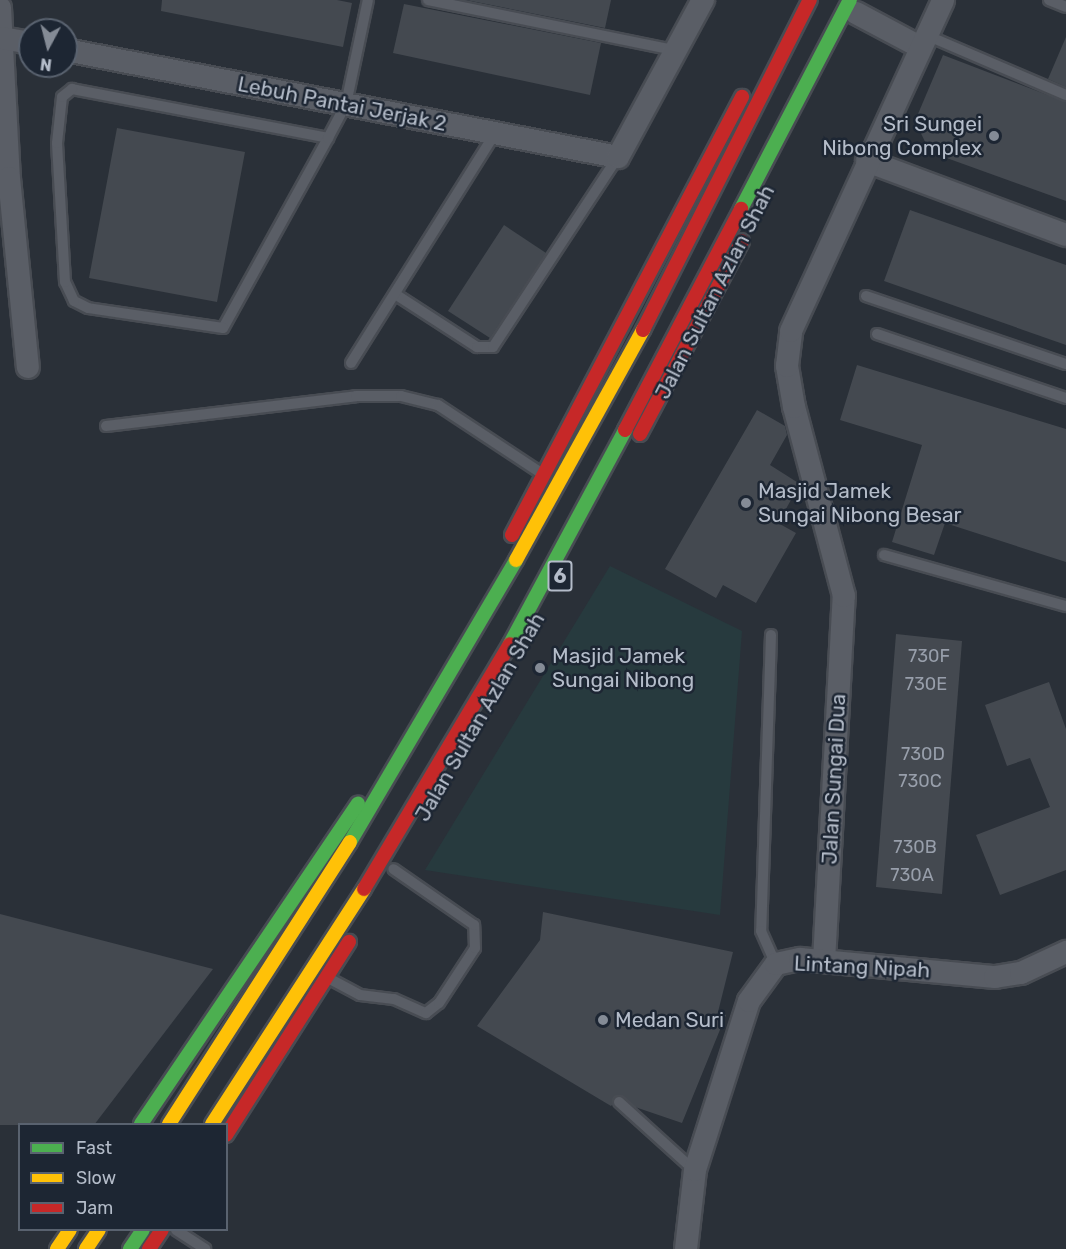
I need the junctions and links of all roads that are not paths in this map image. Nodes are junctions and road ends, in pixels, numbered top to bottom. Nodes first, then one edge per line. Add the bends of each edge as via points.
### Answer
1 (368, 0) edge
2 (428, 0) edge
3 (703, 0) edge
4 (793, 0) edge
5 (810, 0) edge
6 (943, 0) edge
7 (1049, 0) edge
8 (856, 4) edge
9 (1066, 7) edge
10 (0, 8) edge
11 (2, 38) junction
12 (921, 40) junction
13 (18, 41) edge
14 (679, 51) junction
15 (78, 52) edge
16 (1066, 95) edge
17 (346, 104) junction
18 (495, 133) junction
19 (328, 138) junction
20 (618, 157) junction
21 (867, 161) junction
22 (5, 178) edge
23 (1066, 235) edge
24 (395, 294) junction
25 (866, 296) dead end
26 (877, 334) dead end
27 (351, 363) dead end
28 (1066, 364) edge
29 (28, 367) dead end
30 (1066, 398) edge
31 (106, 426) dead end
32 (544, 474) junction
33 (884, 555) dead end
34 (1066, 606) edge
35 (771, 635) dead end
36 (393, 869) junction
37 (1066, 952) edge
38 (824, 961) junction
39 (776, 964) junction
40 (328, 977) junction
41 (619, 1102) dead end
42 (142, 1123) edge
43 (170, 1123) edge
44 (213, 1123) edge
45 (228, 1132) edge
46 (695, 1170) junction
47 (69, 1231) edge
48 (98, 1231) edge
49 (142, 1231) edge
50 (161, 1231) edge
51 (178, 1231) edge
52 (57, 1249) edge
53 (86, 1249) edge
54 (130, 1249) edge
55 (149, 1249) edge
56 (205, 1249) edge
57 (686, 1249) edge

1 - 17 lane
2 - 14 lane
3 - 14 street
4 - 32 main road
5 - 43 main road, 6 via 636,343 506,578 334,870
6 - 12 street, Jalan Sungai Dua
7 - 9 lane
8 - 12 street
8 - 36 main road, Jalan Sultan Azlan Shah / 6 via 675,373
8 - 44 main road, Jalan Sultan Azlan Shah / 6 via 538,597 347,918
10 - 11 street
11 - 13 street
11 - 22 street
12 - 16 lane
12 - 21 street, Jalan Sungai Dua
14 - 20 street
15 - 17 street, Lebuh Pantai Jerjak 2
17 - 18 street, Lebuh Pantai Jerjak 2
17 - 19 lane
18 - 20 street, Lebuh Pantai Jerjak 2
18 - 24 lane
19 - 19 lane via 223,328 88,308 74,301 65,282 57,143 62,97 72,89
20 - 24 lane via 493,347 477,347
21 - 23 street
21 - 38 street, Jalan Sungai Dua via 803,296 787,366 844,596
22 - 29 street
24 - 27 lane
25 - 28 lane
26 - 30 lane
31 - 32 lane via 356,396 401,396 438,405
32 - 42 main road via 359,800
33 - 34 lane
35 - 39 lane via 761,932
36 - 40 main road, Jalan Sultan Azlan Shah / 6
36 - 40 lane via 474,925 475,948 440,1004 426,1013 394,999 360,995
37 - 38 street, Lintang Nipah via 1021,973 995,977
38 - 39 street, Lintang Nipah
39 - 46 street, Lintang Nipah via 750,1001
40 - 45 main road, Jalan Sultan Azlan Shah / 6
41 - 46 lane
46 - 57 street, Lintang Nipah
47 - 52 main road
48 - 53 main road
49 - 54 main road
50 - 55 main road
51 - 56 lane

